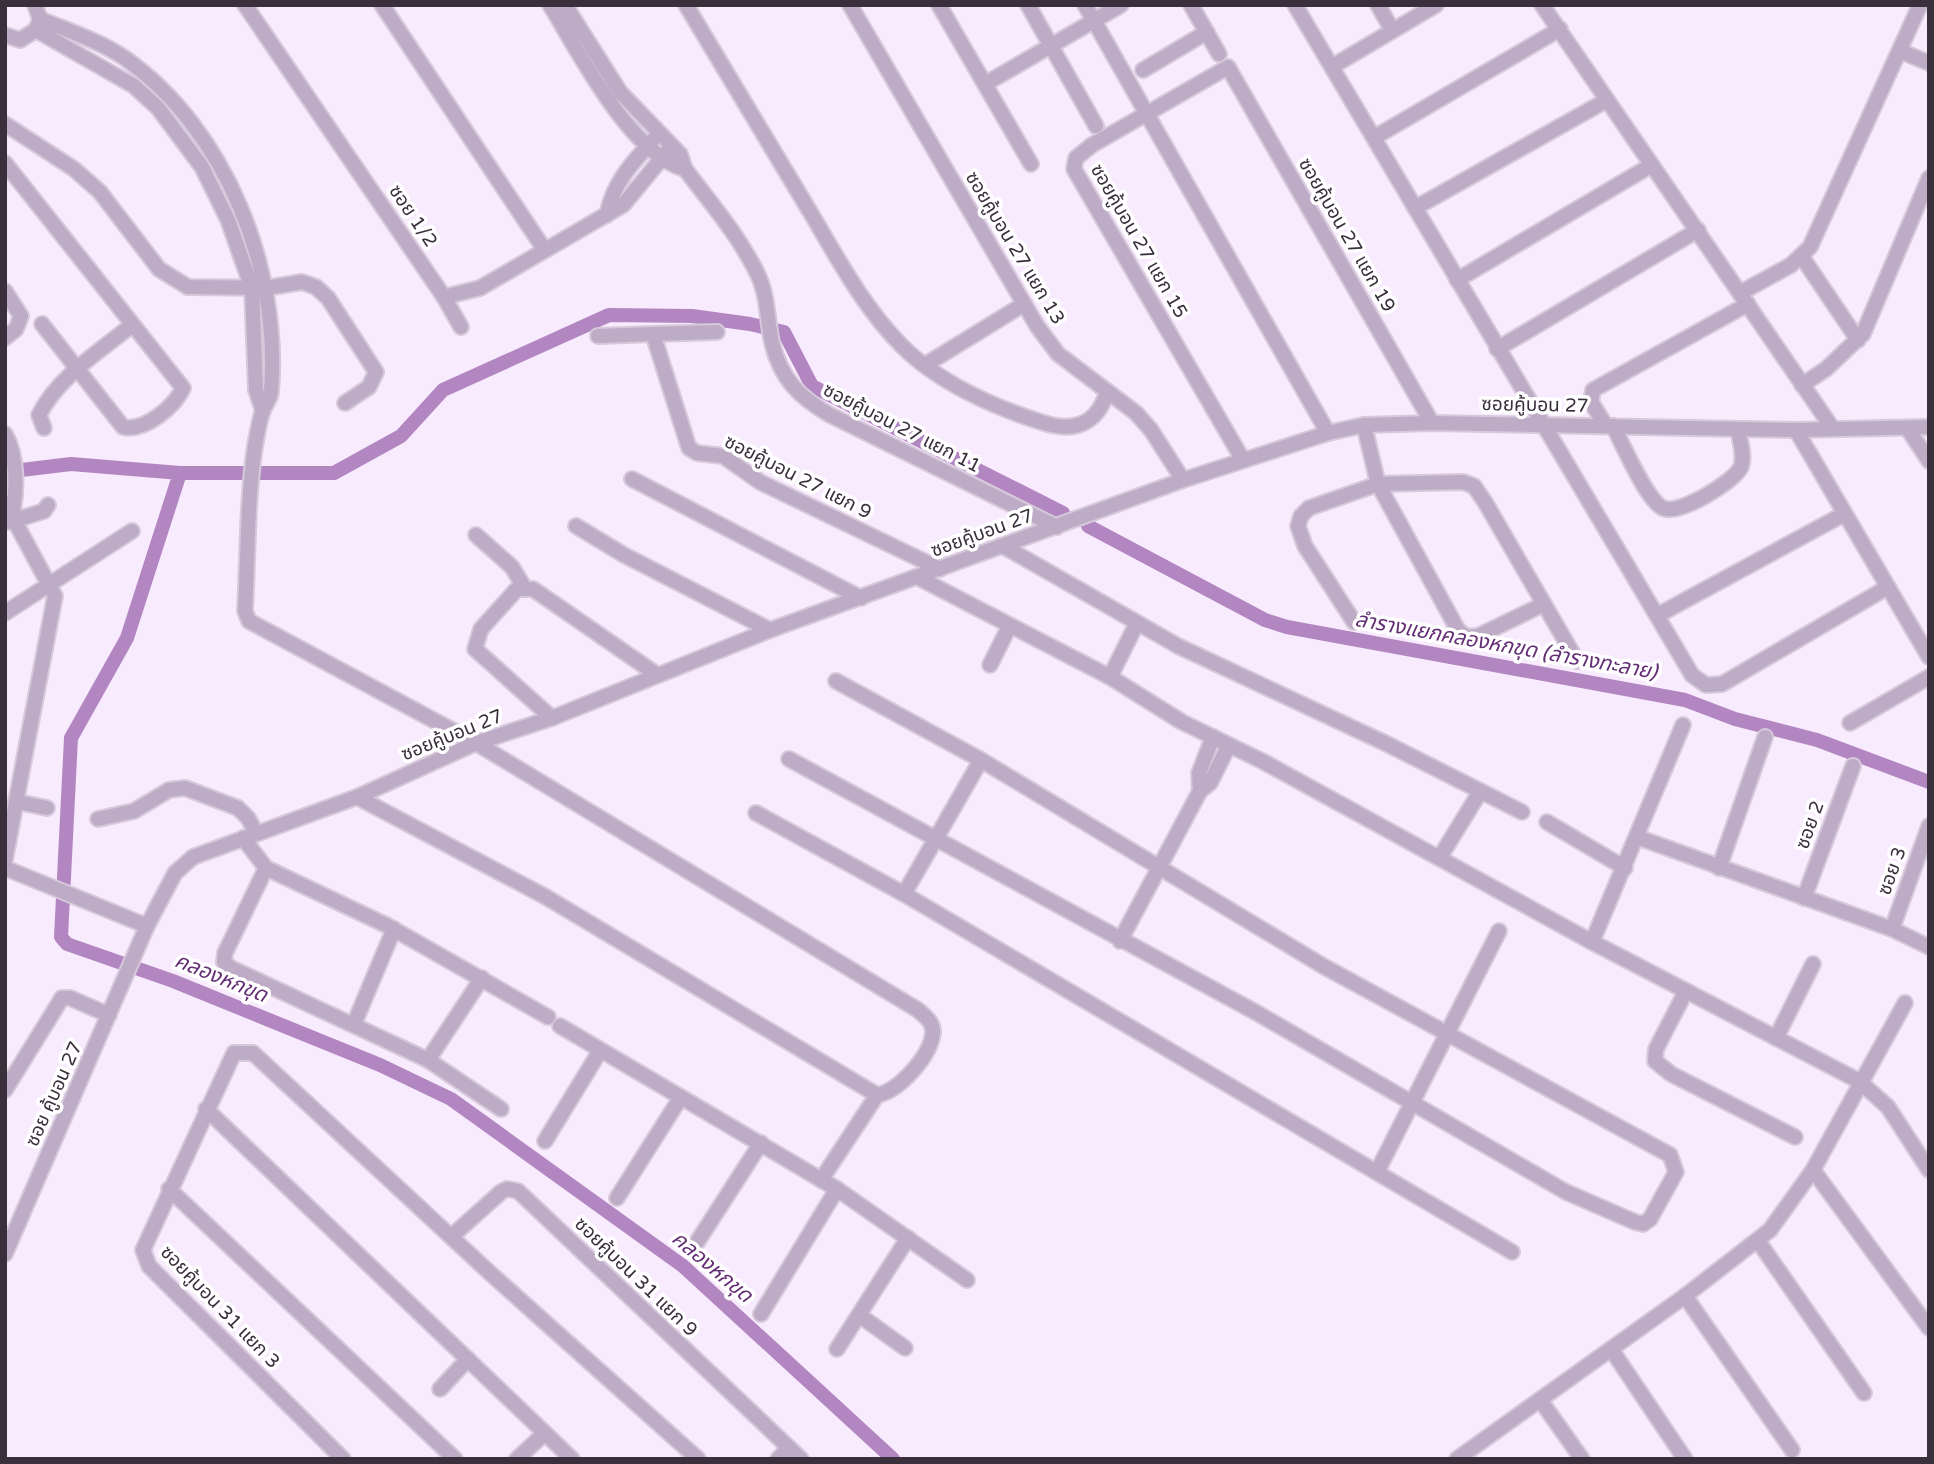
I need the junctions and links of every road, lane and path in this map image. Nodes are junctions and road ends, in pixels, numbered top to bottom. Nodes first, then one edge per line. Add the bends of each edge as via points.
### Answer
1 (245, 5) edge
2 (382, 5) edge
3 (550, 5) edge
4 (565, 5) edge
5 (686, 5) edge
6 (850, 5) edge
7 (939, 5) edge
8 (1028, 5) edge
9 (1085, 5) edge
10 (1121, 5) edge
11 (1191, 5) edge
12 (1295, 5) edge
13 (1378, 5) edge
14 (1436, 5) edge
15 (1542, 5) edge
16 (1920, 5) edge
17 (37, 18) edge
18 (1094, 21) junction
19 (1559, 29) junction
20 (1392, 30) junction
21 (1207, 32) junction
22 (7, 41) edge
23 (1051, 46) junction
24 (1900, 51) junction
25 (1219, 54) dead end
26 (1929, 63) edge
27 (1333, 66) junction
28 (1228, 67) joint
29 (1143, 69) dead end
30 (985, 85) junction
31 (162, 89) junction
32 (1607, 100) junction
33 (151, 102) junction
34 (1148, 114) junction
35 (5, 124) edge
36 (1096, 126) dead end
37 (659, 134) junction
38 (1376, 137) junction
39 (648, 146) junction
40 (667, 152) junction
41 (5, 163) edge
42 (1031, 164) dead end
43 (1650, 166) junction
44 (225, 176) junction
45 (1929, 178) edge
46 (211, 183) junction
47 (1415, 208) junction
48 (607, 215) junction
49 (1698, 230) junction
50 (544, 249) junction
51 (1802, 257) junction
52 (1457, 279) junction
53 (259, 288) junction
54 (5, 291) edge
55 (444, 297) junction
56 (1745, 298) junction
57 (1024, 304) junction
58 (42, 324) dead end
59 (132, 325) junction
60 (461, 327) dead end
61 (717, 332) dead end
62 (653, 334) junction
63 (598, 336) dead end
64 (5, 338) edge
65 (1858, 340) junction
66 (1497, 349) junction
67 (925, 365) junction
68 (78, 369) junction
69 (1801, 385) junction
70 (1107, 392) junction
71 (345, 403) dead end
72 (1929, 412) edge
73 (1432, 423) junction
74 (1364, 425) junction
75 (1545, 425) junction
76 (1609, 426) junction
77 (1920, 427) edge
78 (44, 428) dead end
79 (1833, 429) junction
80 (1738, 430) junction
81 (1796, 430) junction
82 (1328, 433) junction
83 (8, 438) edge
84 (1243, 460) junction
85 (1929, 461) edge
86 (632, 479) dead end
87 (1183, 480) junction
88 (1378, 484) junction
89 (48, 505) dead end
90 (11, 511) edge
91 (1844, 514) junction
92 (576, 526) dead end
93 (1057, 527) junction
94 (132, 531) dead end
95 (476, 535) dead end
96 (1003, 547) junction
97 (940, 569) junction
98 (918, 577) junction
99 (50, 585) junction
100 (524, 587) junction
101 (1888, 587) junction
102 (861, 598) junction
103 (1544, 604) junction
104 (5, 613) edge
105 (1658, 615) junction
106 (1353, 622) dead end
107 (1138, 623) junction
108 (1009, 627) junction
109 (770, 630) junction
110 (1929, 657) edge
111 (1577, 661) dead end
112 (990, 665) dead end
113 (656, 674) junction
114 (1110, 677) junction
115 (1929, 677) edge
116 (835, 681) dead end
117 (552, 718) junction
118 (1850, 723) dead end
119 (1683, 725) dead end
120 (1213, 737) junction
121 (1765, 737) dead end
122 (476, 743) junction
123 (1229, 746) junction
124 (789, 759) dead end
125 (981, 760) junction
126 (1853, 766) dead end
127 (1200, 791) junction
128 (1480, 792) junction
129 (356, 797) junction
130 (18, 802) junction
131 (47, 808) dead end
132 (755, 813) dead end
133 (1522, 813) dead end
134 (98, 819) dead end
135 (1547, 822) dead end
136 (1929, 826) edge
137 (249, 836) junction
138 (1637, 837) junction
139 (936, 841) junction
140 (1440, 857) junction
141 (5, 860) edge
142 (1158, 864) junction
143 (1719, 867) junction
144 (5, 868) edge
145 (266, 868) junction
146 (1625, 868) junction
147 (904, 894) junction
148 (1804, 898) junction
149 (147, 926) junction
150 (394, 929) junction
151 (1892, 929) junction
152 (1499, 931) dead end
153 (1120, 941) junction
154 (1592, 942) junction
155 (1929, 947) edge
156 (137, 949) joint
157 (1813, 964) dead end
158 (482, 978) junction
159 (1686, 991) junction
160 (1905, 1003) dead end
161 (109, 1015) junction
162 (354, 1024) junction
163 (1447, 1033) junction
164 (1776, 1038) junction
165 (600, 1051) junction
166 (429, 1060) junction
167 (1859, 1082) junction
168 (5, 1090) edge
169 (877, 1095) junction
170 (681, 1097) junction
171 (1413, 1101) junction
172 (206, 1109) junction
173 (501, 1109) dead end
174 (1795, 1137) dead end
175 (545, 1142) dead end
176 (761, 1143) junction
177 (1813, 1170) junction
178 (1929, 1170) edge
179 (1377, 1172) junction
180 (821, 1180) junction
181 (169, 1189) junction
182 (837, 1189) junction
183 (617, 1198) dead end
184 (452, 1237) junction
185 (908, 1238) junction
186 (1758, 1241) junction
187 (692, 1250) dead end
188 (1512, 1252) dead end
189 (5, 1254) edge
190 (967, 1280) dead end
191 (1685, 1296) junction
192 (761, 1314) dead end
193 (859, 1315) junction
194 (1929, 1328) edge
195 (905, 1348) dead end
196 (838, 1349) dead end
197 (1611, 1349) junction
198 (468, 1359) junction
199 (440, 1389) dead end
200 (1864, 1393) dead end
201 (1541, 1401) junction
202 (545, 1433) junction
203 (789, 1448) junction
204 (1792, 1450) dead end
205 (1473, 1454) edge
206 (342, 1459) edge
207 (455, 1459) edge
208 (517, 1459) edge
209 (572, 1459) edge
210 (698, 1459) edge
211 (778, 1459) edge
212 (801, 1459) edge
213 (1457, 1459) edge
214 (1581, 1459) edge
215 (1685, 1459) edge

1 - 55 street, ซอย 1/2
2 - 50 street
3 - 39 street via 609,101
4 - 37 street via 620,92
5 - 67 street via 862,297 889,333
6 - 57 street, ซอยคู้บอน 27 แยก 13
7 - 30 street
8 - 23 street
9 - 18 street
10 - 18 street
11 - 21 street
12 - 27 street
13 - 20 street
14 - 20 street
15 - 19 street
16 - 24 street
17 - 22 street via 20,40
17 - 31 street via 106,46
17 - 33 street
18 - 23 street
18 - 34 street
19 - 32 street
19 - 38 street
20 - 27 street
21 - 25 street
21 - 29 street
23 - 30 street
23 - 36 street
24 - 26 street
24 - 51 street
27 - 38 street
28 - 34 street, ซอยคู้บอน 27 แยก 15
28 - 73 street, ซอยคู้บอน 27 แยก 19
30 - 42 street
31 - 33 street
31 - 44 street via 195,126
32 - 43 street
32 - 47 street
33 - 46 street via 186,141
34 - 82 street
34 - 84 street, ซอยคู้บอน 27 แยก 15 via 1081,152 1074,169
35 - 53 street via 74,169 100,192 159,269 173,279 188,287
37 - 39 street
37 - 40 street
38 - 47 street
39 - 40 street
39 - 48 street via 621,178
40 - 48 street via 623,205
40 - 93 street, ซอยคู้บอน 27 แยก 11 via 671,165 689,174 758,275 772,344 798,395
41 - 59 street
43 - 49 street
43 - 52 street
44 - 46 street
44 - 53 street
45 - 65 street
46 - 53 street
47 - 52 street
48 - 50 street
49 - 56 street
49 - 66 street
50 - 55 street via 480,288
51 - 56 street
51 - 65 street
52 - 66 street
53 - 71 street via 302,282 328,298 376,372 369,387
53 - 122 street via 272,338 271,394 263,411 252,476 245,611 249,621
54 - 64 street via 21,316 16,329
55 - 60 street, ซอย 1/2
56 - 69 street
56 - 76 street via 1593,390 1591,402
57 - 67 street
57 - 70 street, ซอยคู้บอน 27 แยก 13 via 1058,354
58 - 68 street
59 - 68 street
59 - 68 street via 183,388 176,402 140,426 123,427
61 - 62 street
62 - 63 street
62 - 97 street, ซอยคู้บอน 27 แยก 9 via 689,448 723,456 760,482
65 - 69 street
66 - 75 street
67 - 70 street via 1016,415 1052,426 1075,426 1094,418
68 - 78 street via 47,400 39,415
69 - 79 street
70 - 87 street, ซอยคู้บอน 27 แยก 13 via 1152,430
72 - 77 street
73 - 74 street, ซอยคู้บอน 27
73 - 75 street, ซอยคู้บอน 27
74 - 82 street, ซอยคู้บอน 27
74 - 88 street
75 - 76 street, ซอยคู้บอน 27
75 - 105 street
76 - 80 street, ซอยคู้บอน 27
76 - 80 street via 1652,498 1662,508 1674,511 1736,473 1742,458
77 - 79 street, ซอยคู้บอน 27
77 - 85 street
79 - 81 street, ซอยคู้บอน 27
80 - 81 street, ซอยคู้บอน 27
81 - 91 street
82 - 84 street, ซอยคู้บอน 27
83 - 90 street
84 - 87 street, ซอยคู้บอน 27
86 - 102 street
87 - 93 street, ซอยคู้บอน 27
88 - 103 street via 1463,482 1474,486
88 - 103 street via 1448,617 1466,637 1478,636
88 - 106 street via 1310,508 1297,526
89 - 90 street via 44,511
90 - 99 street
91 - 101 street
91 - 105 street
92 - 109 street
93 - 96 street, ซอยคู้บอน 27
94 - 99 street
95 - 100 street via 512,567
96 - 97 street, ซอยคู้บอน 27
96 - 107 street
97 - 98 street, ซอยคู้บอน 27
98 - 102 street, ซอยคู้บอน 27
98 - 108 street
99 - 104 street
99 - 130 street via 55,596
100 - 113 street
100 - 117 street via 511,594 481,629 475,649
101 - 105 street via 1722,684 1706,685 1692,676
101 - 110 street
102 - 109 street, ซอยคู้บอน 27
103 - 111 street
107 - 114 street
107 - 128 street
108 - 112 street
108 - 114 street
109 - 113 street, ซอยคู้บอน 27
113 - 117 street, ซอยคู้บอน 27
114 - 120 street
115 - 118 street
116 - 125 street
117 - 122 street, ซอยคู้บอน 27
119 - 138 street
120 - 123 street
120 - 127 street via 1199,773
121 - 143 street
122 - 129 street, ซอยคู้บอน 27
122 - 169 street via 929,1018 933,1031 914,1069 889,1093
123 - 127 street via 1210,783
123 - 140 street
124 - 139 street
125 - 139 street
125 - 142 street
126 - 148 street, ซอย 2
127 - 142 street
128 - 133 street
128 - 140 street
129 - 137 street, ซอยคู้บอน 27
129 - 169 street via 547,897
130 - 131 street
130 - 141 street
132 - 147 street
134 - 137 street via 134,811 177,788 238,808 247,818
135 - 146 street
136 - 151 street, ซอย 3
137 - 145 street
137 - 149 street, ซอยคู้บอน 27 via 192,857 175,873
138 - 143 street
138 - 146 street
139 - 147 street
139 - 153 street
140 - 154 street
142 - 153 street
142 - 163 street via 1323,966
143 - 148 street
144 - 149 street
145 - 150 street
145 - 162 street via 224,962
146 - 154 street
147 - 179 street
148 - 151 street
149 - 156 street, ซอยคู้บอน 27
150 - 158 street
150 - 162 street
151 - 155 street
152 - 163 street
153 - 171 street
154 - 159 street
156 - 161 street, ซอย คู้บอน 27
157 - 164 street
158 - 165 street
158 - 166 street
159 - 164 street
159 - 174 street via 1656,1049 1655,1061 1671,1074
160 - 167 street
161 - 168 street via 62,998
161 - 189 street, ซอย คู้บอน 27
162 - 166 street
163 - 171 street
163 - 171 street via 1670,1155 1676,1172 1650,1219 1640,1223 1566,1192
164 - 167 street
165 - 170 street
165 - 175 street
166 - 173 street
167 - 177 street
167 - 178 street via 1888,1107
169 - 180 street
170 - 176 street
170 - 183 street
171 - 179 street
172 - 181 street, ซอยคู้บอน 31 แยก 3
172 - 184 street, ซอยคู้บอน 31 แยก 3 via 234,1052 253,1053
172 - 198 street
176 - 180 street
176 - 187 street
177 - 186 street
177 - 194 street
179 - 188 street
180 - 182 street
181 - 206 street, ซอยคู้บอน 31 แยก 3 via 143,1250 149,1266
181 - 207 street
182 - 185 street
182 - 192 street
184 - 203 street, ซอยคู้บอน 31 แยก 9 via 501,1192 518,1191
184 - 210 street
185 - 190 street
185 - 193 street
186 - 191 street
186 - 200 street
191 - 197 street
191 - 204 street
193 - 195 street
193 - 196 street
197 - 201 street
197 - 215 street
198 - 199 street
198 - 202 street
201 - 205 street
201 - 214 street
202 - 208 street
202 - 209 street
203 - 211 street
203 - 212 street, ซอยคู้บอน 31 แยก 9
205 - 213 street

